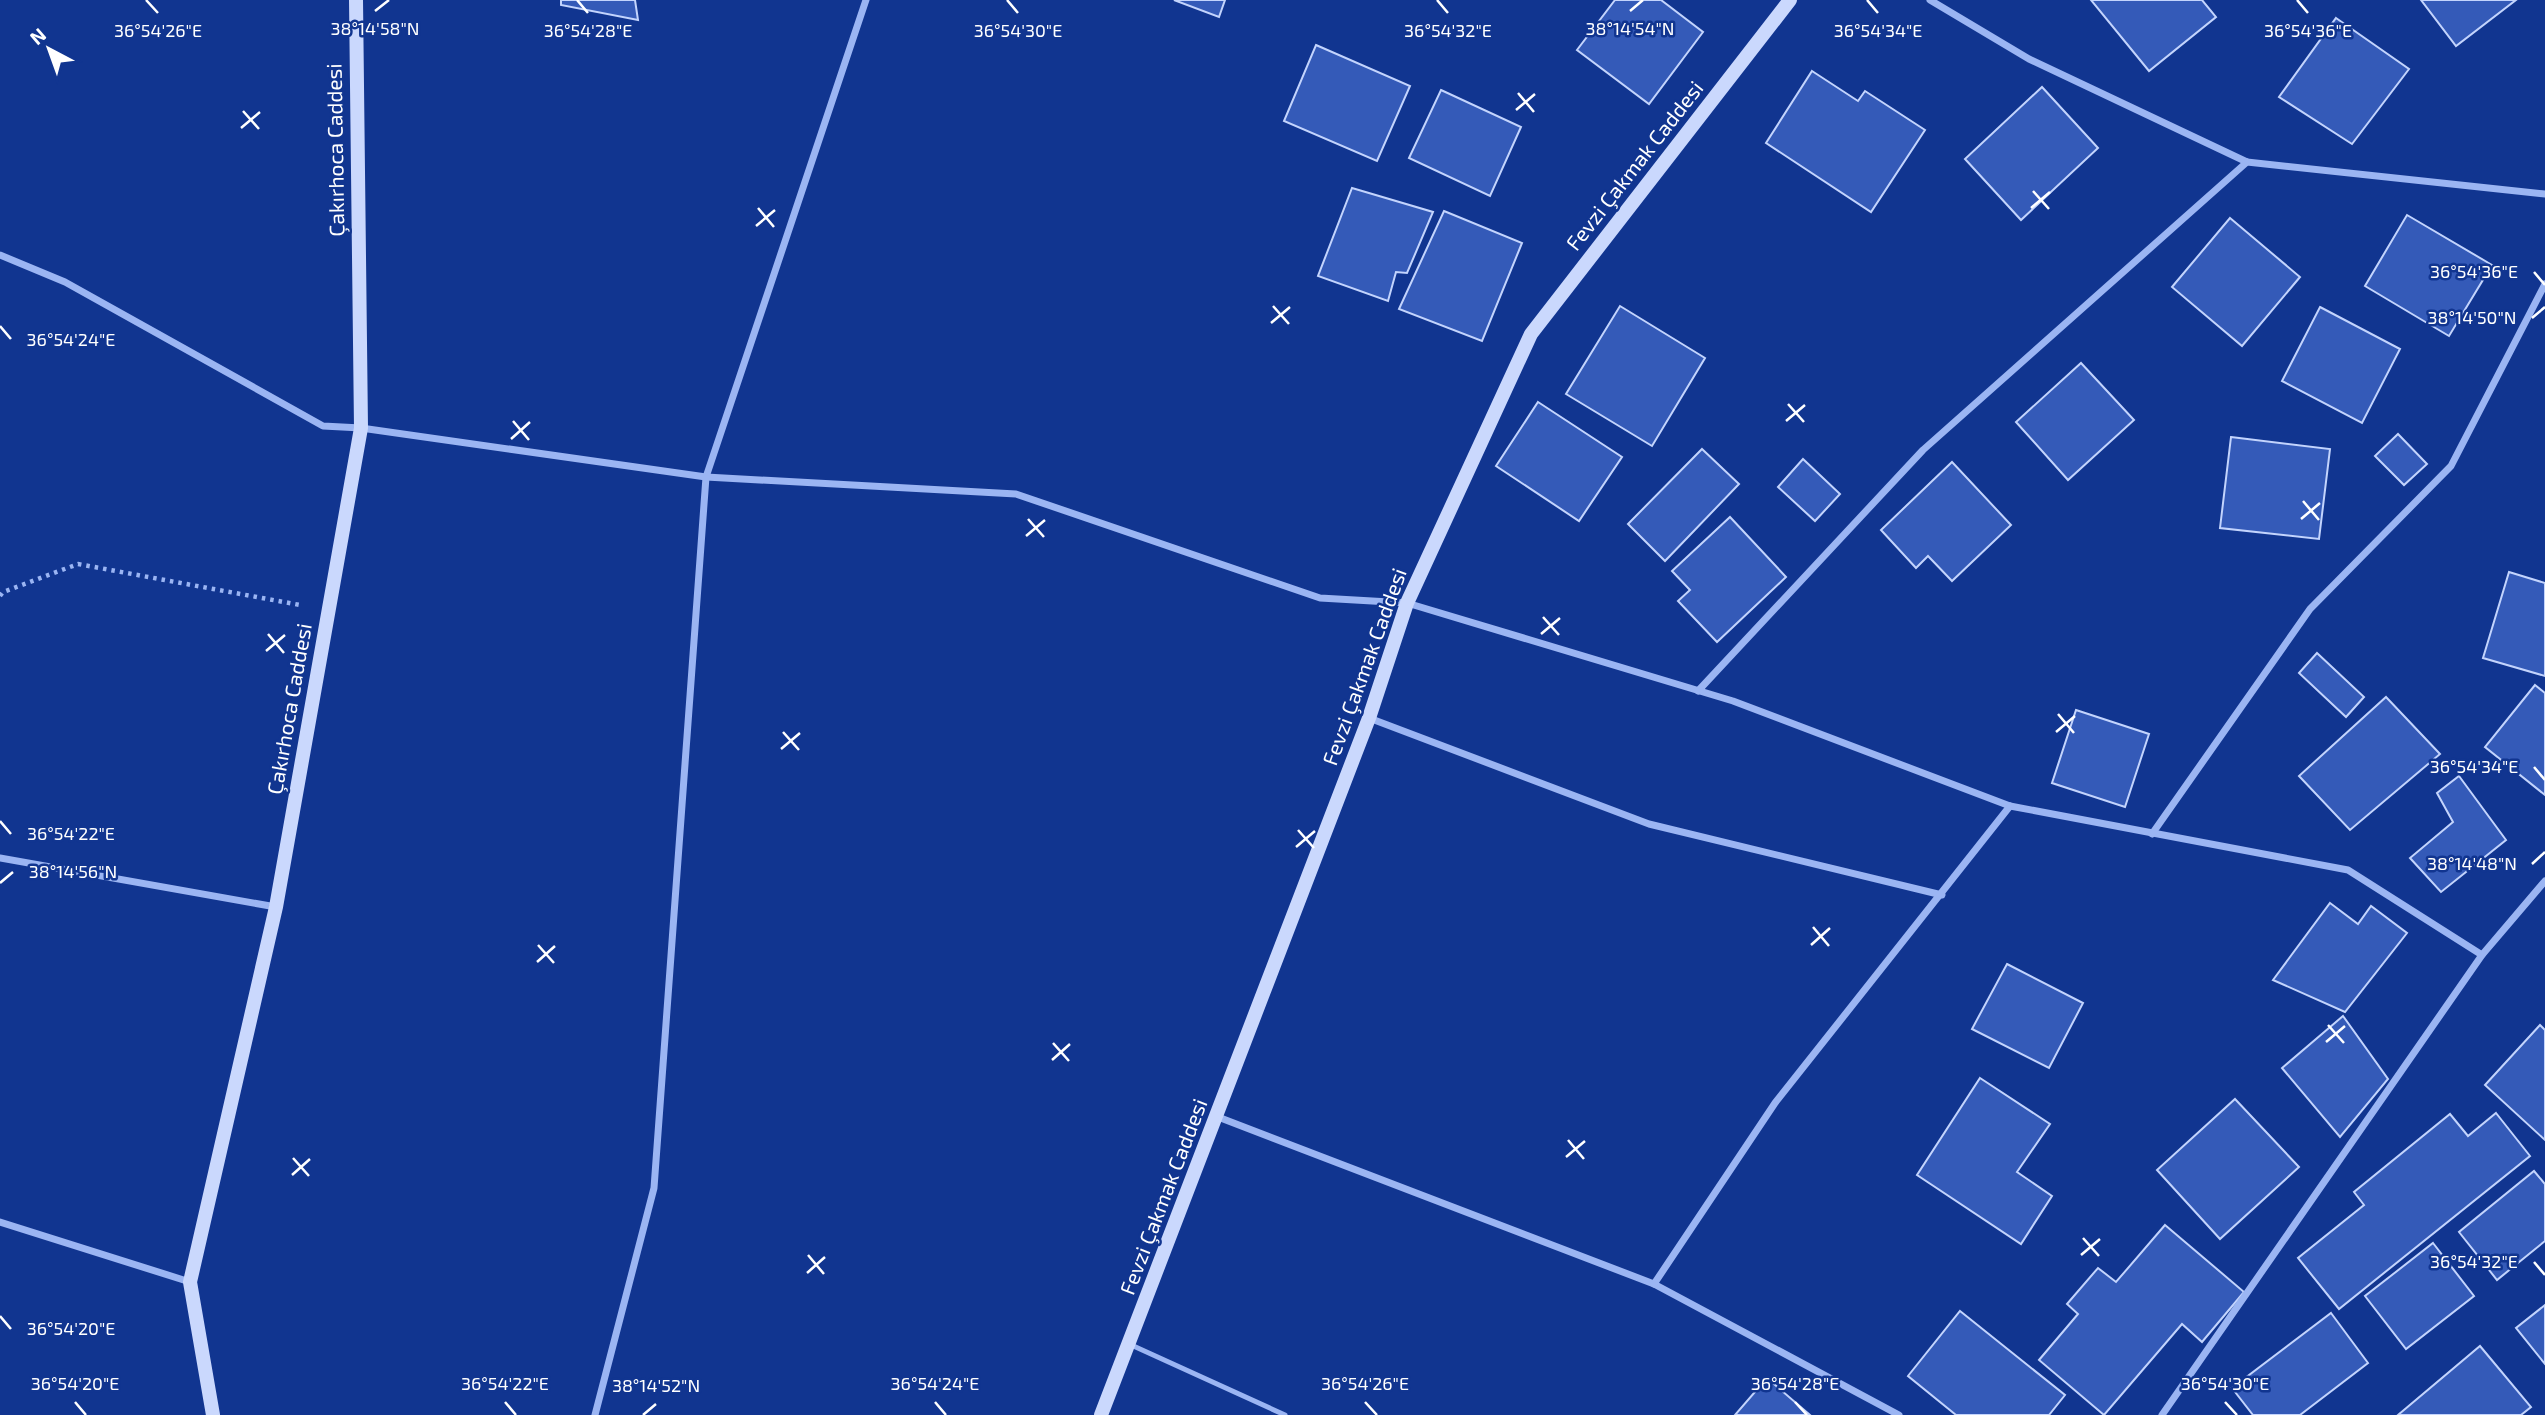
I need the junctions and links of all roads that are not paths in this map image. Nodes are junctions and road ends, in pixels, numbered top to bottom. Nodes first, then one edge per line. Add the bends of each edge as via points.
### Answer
1 (356, 0) edge
2 (866, 0) edge
3 (1790, 0) edge
4 (1930, 0) edge
5 (2247, 162) junction
6 (2545, 194) edge
7 (0, 255) edge
8 (2545, 284) edge
9 (361, 428) junction
10 (706, 477) junction
11 (1407, 603) junction
12 (1698, 691) junction
13 (1369, 718) junction
14 (2010, 806) junction
15 (2152, 834) junction
16 (0, 858) edge
17 (2545, 881) edge
18 (1942, 895) junction
19 (276, 908) junction
20 (2482, 955) junction
21 (1218, 1117) junction
22 (0, 1222) edge
23 (190, 1282) junction
24 (1654, 1284) junction
25 (1129, 1344) junction
26 (213, 1415) edge
27 (595, 1415) edge
28 (1101, 1415) edge
29 (1285, 1415) edge
30 (1899, 1415) edge
31 (2162, 1415) edge

1 - 9 street, Çakırhoca Caddesi
2 - 10 street
3 - 11 street, Fevzi Çakmak Caddesi via 1531,334
4 - 5 street via 2029,59
5 - 6 street
5 - 12 street via 1923,450
7 - 9 street via 65,282 323,426
8 - 15 street via 2451,466 2310,609
9 - 10 street
9 - 19 street, Çakırhoca Caddesi
10 - 11 street via 1016,494 1320,598
10 - 27 street via 654,1188
11 - 12 street
11 - 13 street, Fevzi Çakmak Caddesi
12 - 14 street
13 - 18 street via 1649,824
13 - 21 street, Fevzi Çakmak Caddesi
14 - 15 street
14 - 18 street
15 - 20 street via 2348,870
16 - 19 street
17 - 20 street
18 - 24 street via 1775,1103
19 - 23 street, Çakırhoca Caddesi
20 - 31 street
21 - 24 street
21 - 25 street, Fevzi Çakmak Caddesi
22 - 23 street
23 - 26 street, Çakırhoca Caddesi
24 - 30 street
25 - 28 street, Fevzi Çakmak Caddesi
25 - 29 lane

